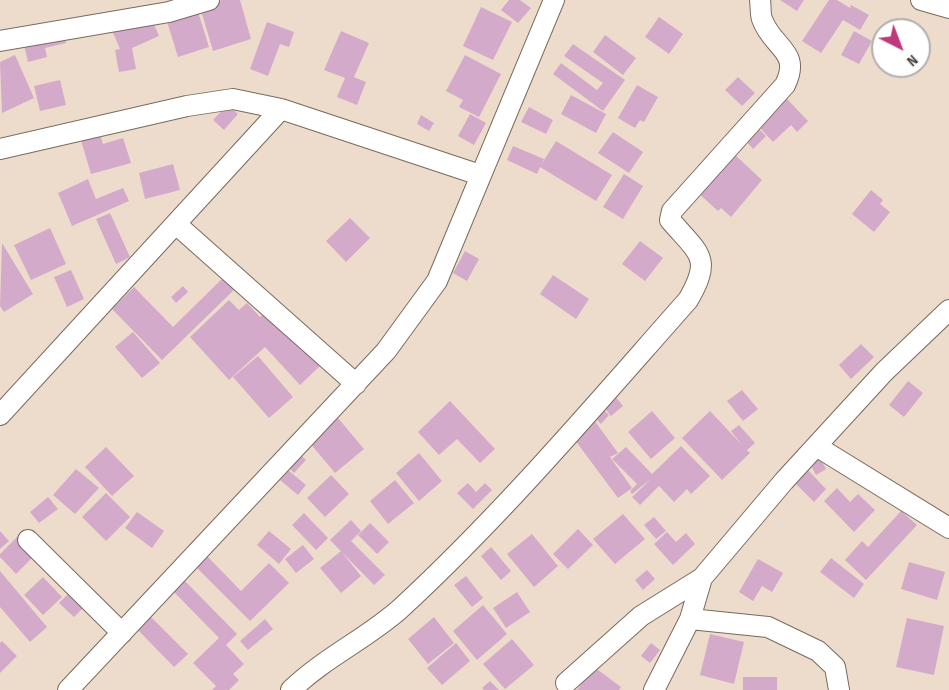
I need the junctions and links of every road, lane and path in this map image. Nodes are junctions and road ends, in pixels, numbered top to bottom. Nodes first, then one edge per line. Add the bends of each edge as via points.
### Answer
1 (209, 0) edge
2 (554, 0) edge
3 (760, 0) edge
4 (921, 0) edge
5 (949, 8) edge
6 (0, 41) edge
7 (281, 109) junction
8 (0, 149) edge
9 (480, 175) junction
10 (176, 224) junction
11 (949, 310) edge
12 (356, 384) junction
13 (0, 415) edge
14 (816, 446) junction
15 (949, 528) edge
16 (28, 540) dead end
17 (702, 578) junction
18 (690, 619) junction
19 (122, 633) junction
20 (566, 683) dead end
21 (68, 690) edge
22 (291, 690) edge
23 (654, 690) edge
24 (839, 690) edge

1 - 6 street via 169,12
2 - 9 street
3 - 22 street via 761,17 790,58 793,70 786,85 672,211 670,220 697,251 703,265 701,278 688,300 473,537 398,610
4 - 5 street
7 - 8 street via 233,99
7 - 9 street
7 - 10 street
9 - 12 street via 437,281 386,351
10 - 12 street
10 - 13 street
11 - 14 street via 884,372
12 - 19 street
14 - 15 street
14 - 17 street
16 - 19 street
17 - 18 street
17 - 20 street via 641,616
18 - 23 street
18 - 24 street via 768,627 818,651 835,667
19 - 21 street

